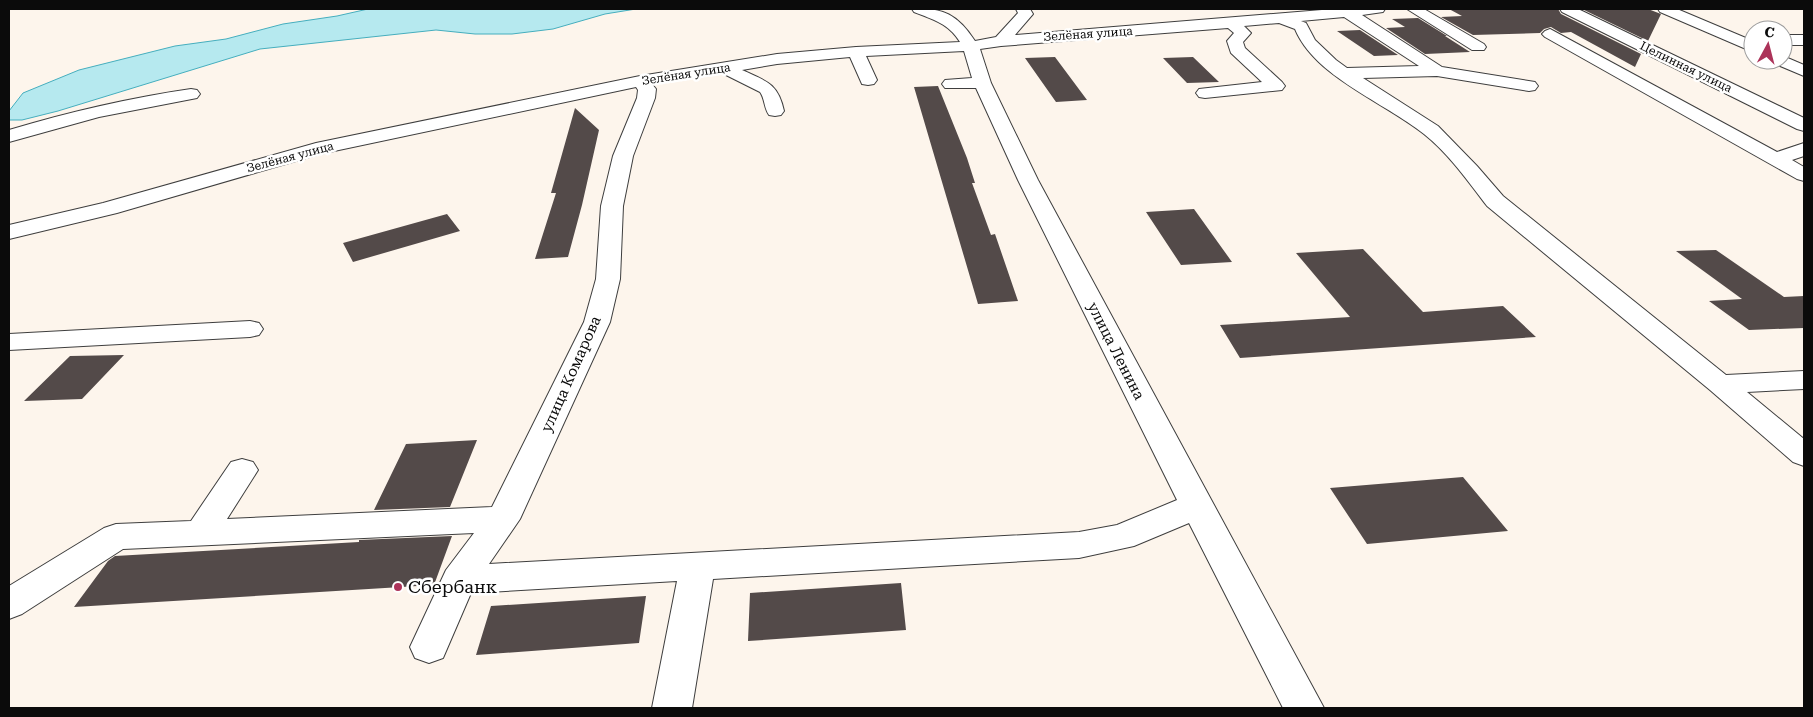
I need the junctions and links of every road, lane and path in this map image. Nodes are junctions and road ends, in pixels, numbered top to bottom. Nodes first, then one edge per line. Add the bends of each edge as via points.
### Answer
1 (919, 9) edge
2 (1023, 9) edge
3 (1378, 9) edge
4 (1414, 9) edge
5 (1567, 9) edge
6 (1665, 9) edge
7 (1347, 12) junction
8 (1283, 19) junction
9 (1230, 23) junction
10 (1550, 34) dead end
11 (1001, 41) junction
12 (1743, 42) edge
13 (971, 46) junction
14 (1478, 47) dead end
15 (856, 52) junction
16 (723, 67) junction
17 (1437, 70) junction
18 (1342, 73) junction
19 (868, 80) dead end
20 (640, 81) junction
21 (982, 83) junction
22 (951, 84) dead end
23 (1529, 86) dead end
24 (192, 94) dead end
25 (1205, 94) dead end
26 (775, 111) dead end
27 (1804, 125) edge
28 (9, 136) edge
29 (1804, 149) edge
30 (1776, 159) junction
31 (1804, 175) edge
32 (9, 232) edge
33 (250, 329) dead end
34 (9, 342) edge
35 (1804, 380) edge
36 (1720, 384) junction
37 (1804, 455) edge
38 (242, 470) dead end
39 (1196, 506) junction
40 (503, 519) junction
41 (201, 533) junction
42 (698, 566) junction
43 (460, 580) junction
44 (9, 604) edge
45 (429, 647) dead end
46 (672, 708) edge
47 (1304, 708) edge

1 - 13 street, улица Ленина via 958,27
2 - 11 street via 1026,14
3 - 7 street, Зелёная улица
4 - 14 street
5 - 27 street, Целинная улица
6 - 12 street
7 - 8 street, Зелёная улица
7 - 17 street
8 - 9 street, Зелёная улица
8 - 18 street via 1301,26 1308,42
9 - 11 street, Зелёная улица
9 - 25 street via 1243,33 1235,42 1236,50 1276,86
10 - 30 street
11 - 13 street, Зелёная улица
13 - 15 street, Зелёная улица
13 - 21 street, улица Ленина
15 - 16 street, Зелёная улица
15 - 19 street
16 - 20 street, Зелёная улица
16 - 26 street via 766,88 772,96
17 - 18 street
17 - 23 street
18 - 36 street via 1432,130 1495,200
20 - 32 street, Зелёная улица via 308,151 109,208
20 - 40 street, улица Комарова via 647,89 646,98 623,156 612,206 608,279 597,322
21 - 22 street
21 - 39 street, улица Ленина via 1028,180
24 - 28 street via 142,101
29 - 30 street
30 - 31 street
33 - 34 street
35 - 36 street
36 - 37 street
38 - 41 street
39 - 42 street via 1122,537 1079,545
39 - 47 street, улица Ленина
40 - 41 street
40 - 43 street, улица Комарова
41 - 44 street via 116,537
42 - 43 street
42 - 46 street
43 - 45 street, улица Комарова

